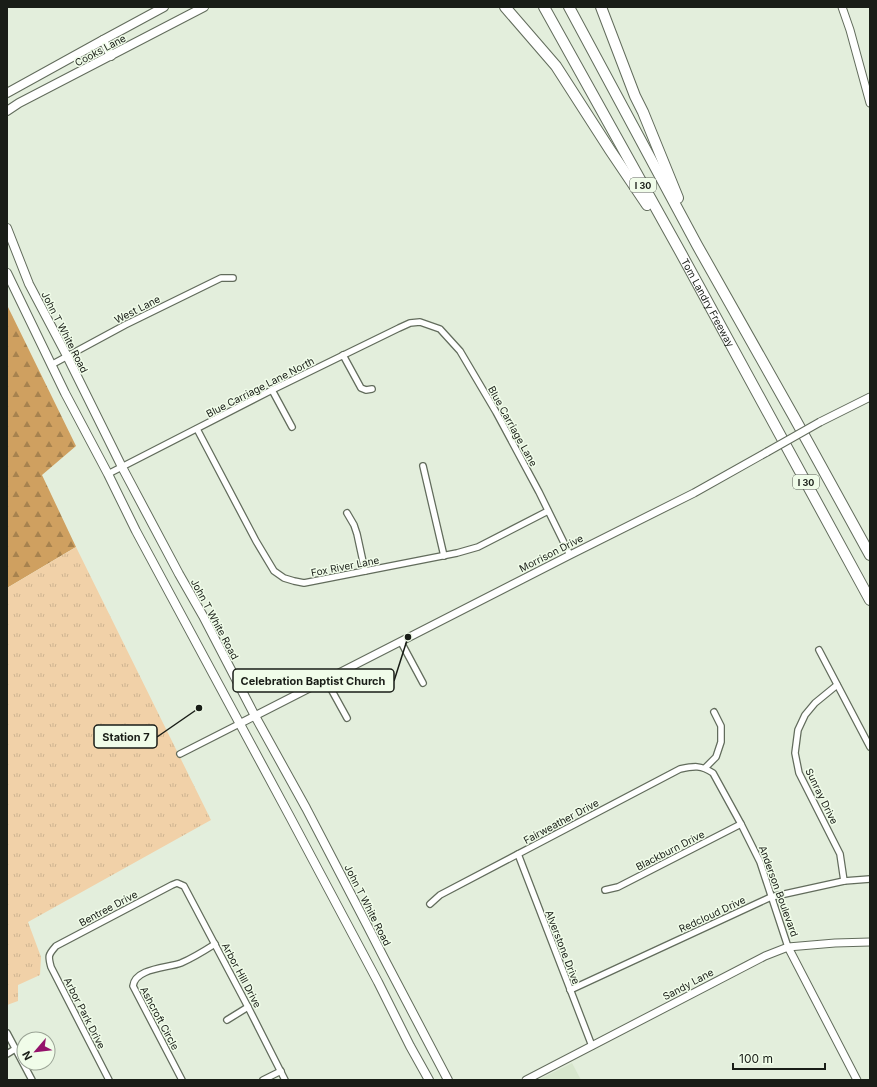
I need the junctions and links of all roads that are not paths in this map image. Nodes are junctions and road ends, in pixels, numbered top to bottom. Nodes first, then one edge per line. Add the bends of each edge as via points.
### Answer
1 (164, 7) edge
2 (204, 7) edge
3 (505, 7) edge
4 (544, 7) edge
5 (569, 7) edge
6 (601, 7) edge
7 (842, 7) edge
8 (103, 40) junction
9 (111, 56) junction
10 (7, 93) edge
11 (870, 103) edge
12 (7, 111) edge
13 (7, 228) edge
14 (697, 245) junction
15 (682, 255) junction
16 (7, 273) edge
17 (233, 278) dead end
18 (423, 323) joint
19 (343, 355) junction
20 (66, 356) junction
21 (51, 365) junction
22 (372, 389) dead end
23 (272, 390) junction
24 (870, 397) edge
25 (292, 427) dead end
26 (197, 429) junction
27 (423, 466) dead end
28 (122, 467) junction
29 (108, 474) junction
30 (548, 511) junction
31 (347, 513) dead end
32 (570, 555) junction
33 (870, 555) edge
34 (444, 556) junction
35 (364, 572) junction
36 (870, 600) edge
37 (401, 642) junction
38 (819, 650) dead end
39 (326, 680) junction
40 (423, 683) dead end
41 (837, 685) junction
42 (714, 712) dead end
43 (255, 716) junction
44 (346, 718) dead end
45 (239, 724) junction
46 (870, 747) edge
47 (180, 754) dead end
48 (705, 768) junction
49 (741, 824) junction
50 (518, 854) junction
51 (870, 880) edge
52 (844, 881) junction
53 (177, 883) joint
54 (605, 890) dead end
55 (771, 897) junction
56 (430, 904) dead end
57 (870, 942) edge
58 (215, 944) junction
59 (788, 948) junction
60 (49, 953) joint
61 (570, 990) junction
62 (248, 1007) junction
63 (227, 1020) dead end
64 (7, 1033) edge
65 (592, 1046) junction
66 (15, 1049) junction
67 (7, 1054) edge
68 (281, 1071) junction
69 (32, 1080) edge
70 (109, 1080) edge
71 (182, 1080) edge
72 (263, 1080) edge
73 (285, 1080) edge
74 (429, 1080) edge
75 (448, 1080) edge
76 (526, 1080) edge
77 (857, 1080) edge

1 - 8 main road, Cooks Lane
2 - 9 main road, Cooks Lane
3 - 15 highway via 556,66
4 - 15 highway, Tom Landry Freeway / I 30
5 - 14 highway, Tom Landry Freeway / I 30
6 - 14 highway
7 - 11 street
8 - 9 main road
8 - 10 main road, Cooks Lane
9 - 12 main road, Cooks Lane
13 - 20 main road, John T White Road via 29,284
14 - 33 highway, Tom Landry Freeway / I 30
15 - 36 highway, Tom Landry Freeway / I 30
16 - 21 main road
17 - 20 street, West Lane via 221,278
18 - 19 street, Blue Carriage Lane North via 410,323
18 - 30 street, Blue Carriage Lane via 440,329 460,351 496,412
19 - 22 street via 361,388
19 - 23 street, Blue Carriage Lane North
20 - 21 street, West Lane
20 - 28 main road, John T White Road
21 - 29 main road
23 - 25 street
23 - 26 street, Blue Carriage Lane North
24 - 32 street, Morrison Drive, bridge via 694,493
26 - 28 street, Blue Carriage Lane North
26 - 35 street, Fox River Lane via 274,571 284,578 304,583
27 - 34 street
28 - 29 street, Blue Carriage Lane North
28 - 43 main road, John T White Road
29 - 45 main road
30 - 32 street, Blue Carriage Lane
30 - 34 street, Fox River Lane via 478,547
31 - 35 street via 357,534
32 - 37 street, Morrison Drive
34 - 35 street, Fox River Lane
37 - 39 street, Morrison Drive
37 - 40 street
38 - 41 street
39 - 43 street, Morrison Drive
39 - 44 street
41 - 46 street
41 - 52 street, Sunray Drive via 805,715 798,730 795,753 799,773 840,854
42 - 48 street via 721,726 721,742 716,757
43 - 45 street, Morrison Drive
43 - 75 main road, John T White Road
45 - 47 street
45 - 74 main road
48 - 49 street, Anderson Boulevard via 713,773
48 - 50 street, Fairweather Drive via 693,766 680,769
49 - 54 street, Blackburn Drive via 618,887
49 - 55 street, Anderson Boulevard via 760,862
50 - 56 street, Fairweather Drive via 440,895
50 - 61 street, Alverstone Drive
51 - 52 street, Redcloud Drive
52 - 55 street, Redcloud Drive
53 - 58 street, Arbor Hill Drive via 184,886
53 - 60 street, Bentree Drive via 56,946
55 - 59 street, Anderson Boulevard
55 - 61 street, Redcloud Drive
57 - 59 street, Sandy Lane via 834,942
58 - 62 street, Arbor Hill Drive
58 - 71 street, Ashcroft Circle via 180,963 154,969 137,977 132,986
59 - 65 street, Sandy Lane via 765,956
59 - 77 street, Anderson Boulevard
60 - 70 street, Arbor Park Drive via 51,967
61 - 65 street, Alverstone Drive
62 - 63 street
62 - 68 street, Arbor Hill Drive
64 - 66 street
65 - 76 street, Sandy Lane
66 - 67 street
66 - 69 street
68 - 72 street
68 - 73 street, Arbor Hill Drive

